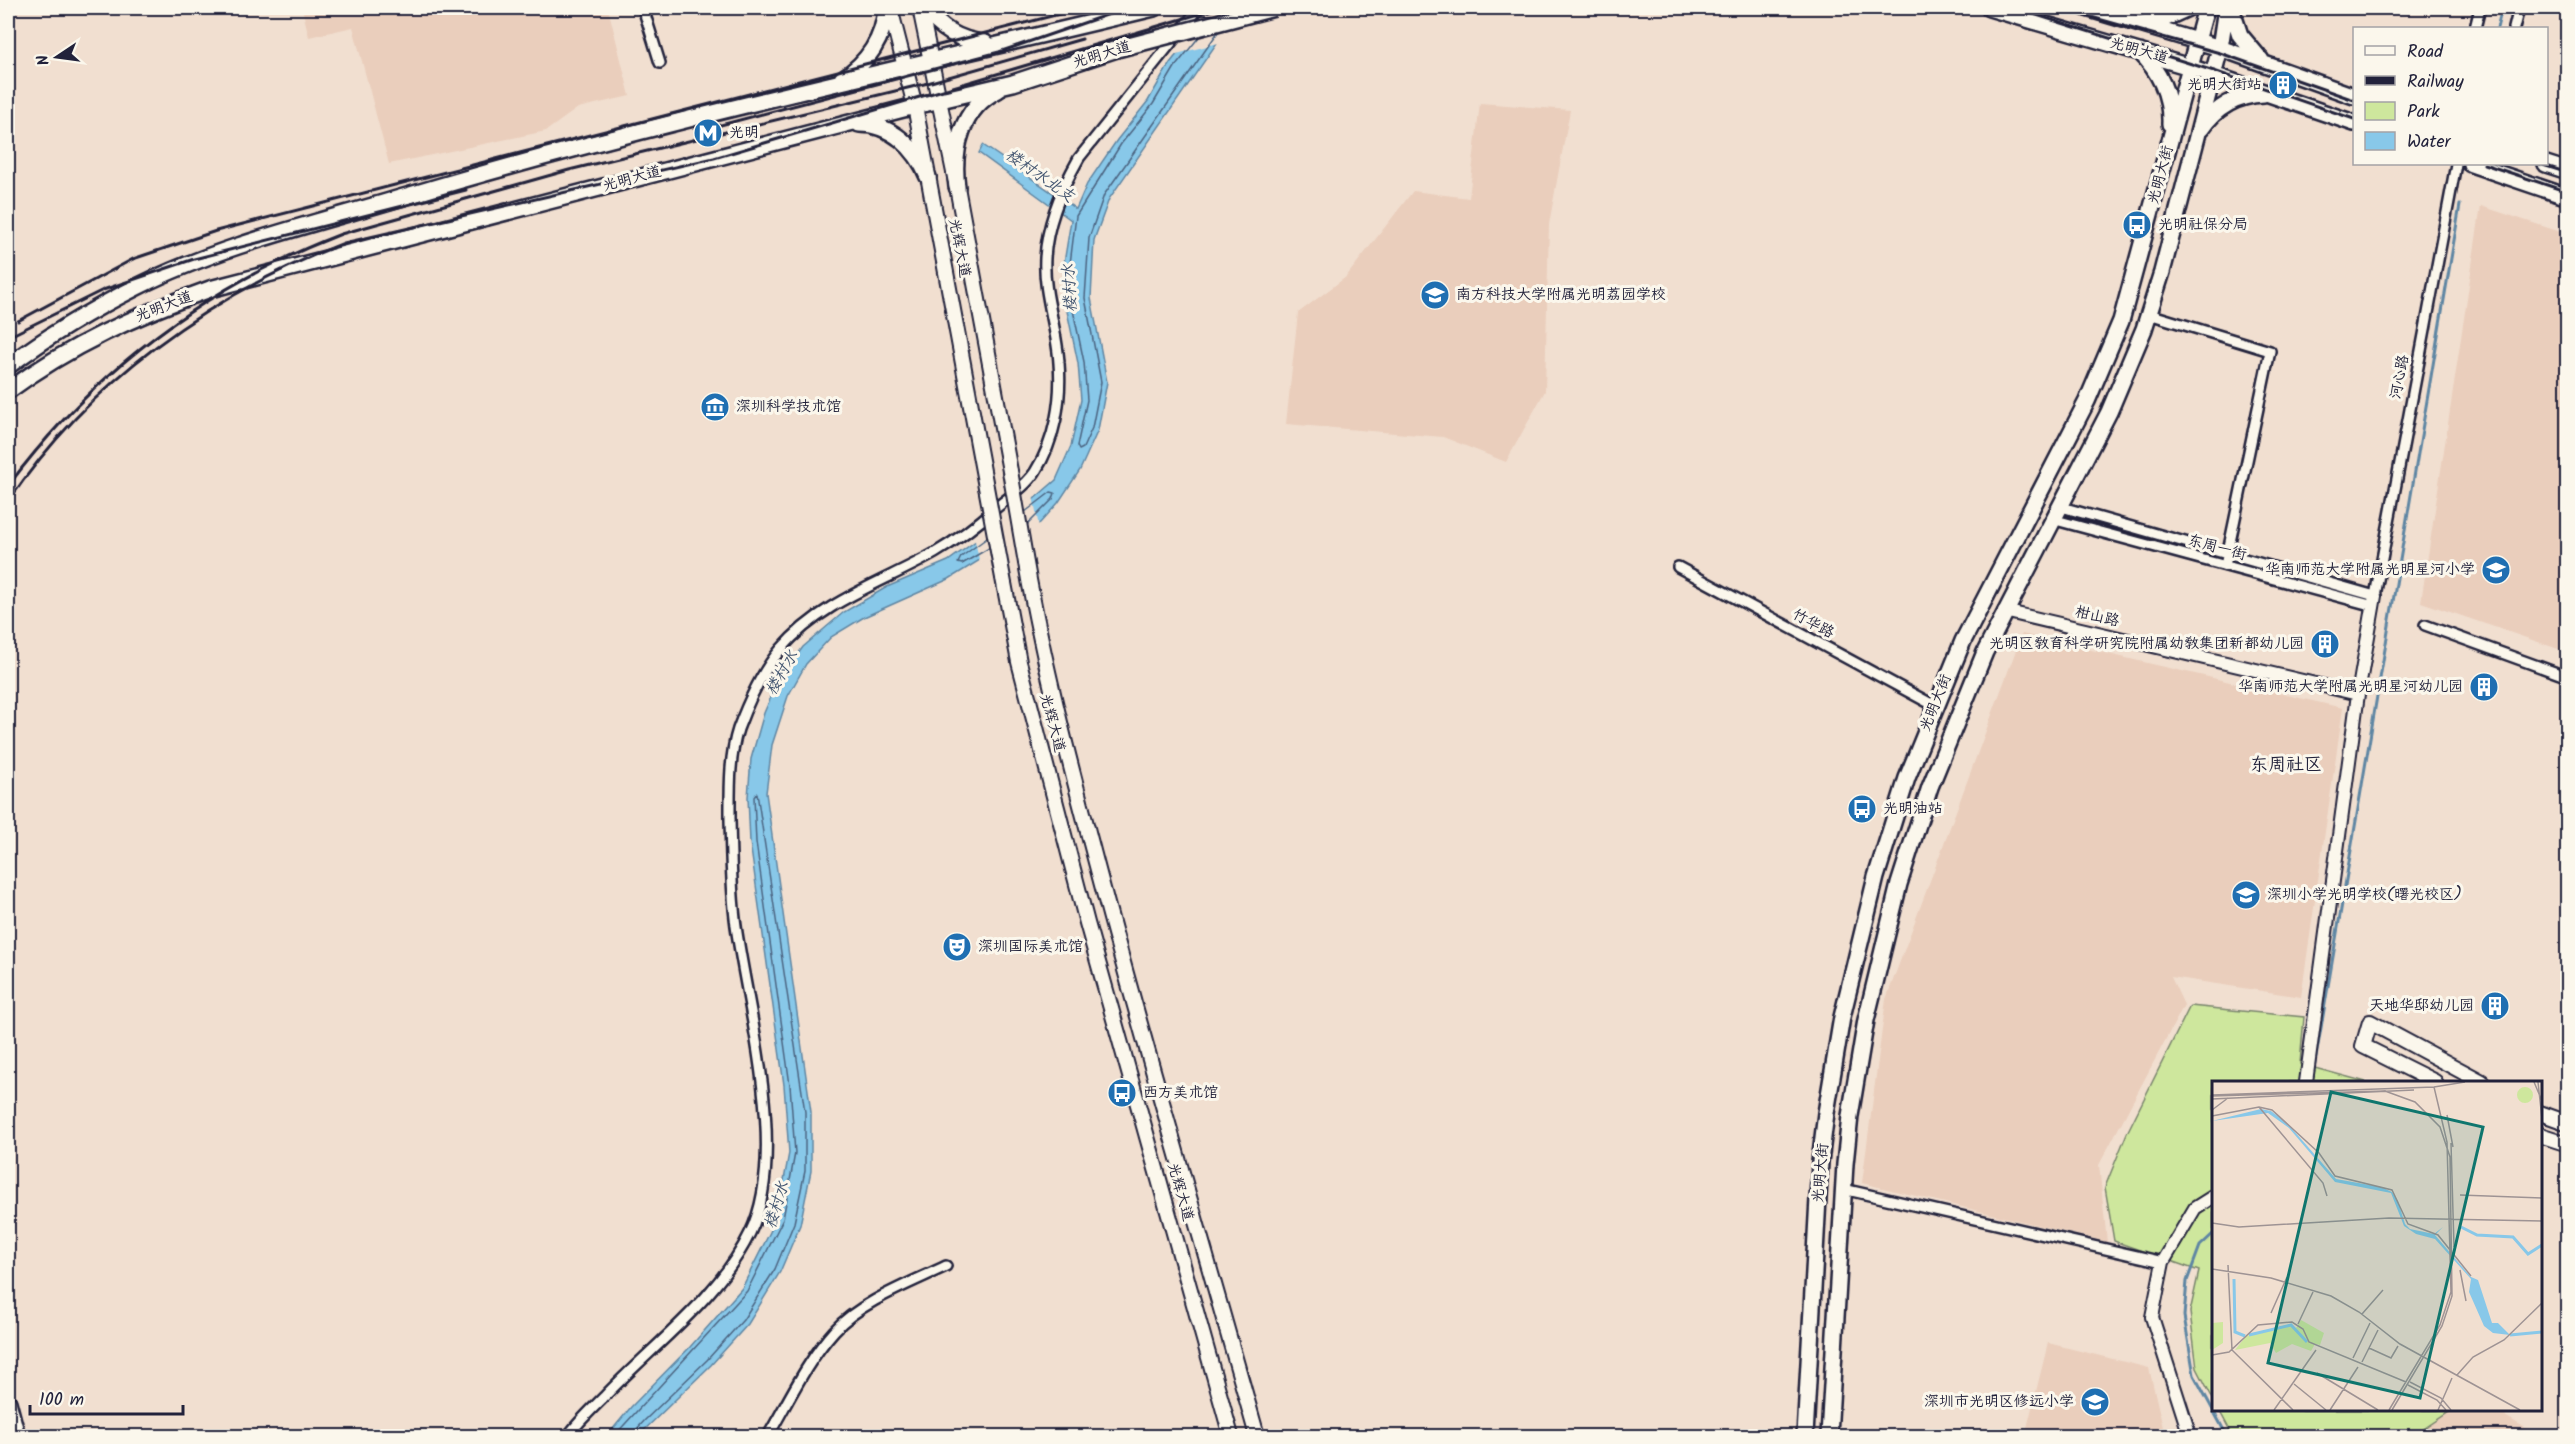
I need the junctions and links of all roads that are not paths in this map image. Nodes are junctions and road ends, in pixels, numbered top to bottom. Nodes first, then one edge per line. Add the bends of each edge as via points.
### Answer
1 (643, 8) edge
2 (888, 8) edge
3 (920, 8) edge
4 (924, 8) edge
5 (1154, 8) edge
6 (1199, 8) edge
7 (1274, 8) edge
8 (1989, 8) edge
9 (2086, 8) edge
10 (2188, 8) edge
11 (2206, 8) edge
12 (2226, 8) edge
13 (2231, 8) edge
14 (2480, 8) edge
15 (2519, 8) edge
16 (2140, 23) junction
17 (2475, 27) edge
18 (2514, 27) edge
19 (2197, 40) junction
20 (1006, 42) junction
21 (2220, 48) junction
22 (2140, 52) junction
23 (930, 59) junction
24 (660, 63) dead end
25 (2268, 65) junction
26 (906, 66) junction
27 (2190, 67) junction
28 (2213, 75) junction
29 (1013, 83) junction
30 (827, 86) junction
31 (2270, 94) junction
32 (2353, 95) edge
33 (940, 101) junction
34 (915, 106) junction
35 (2353, 122) edge
36 (847, 124) junction
37 (2171, 140) junction
38 (2196, 140) junction
39 (2456, 165) edge
40 (2474, 165) edge
41 (2548, 165) edge
42 (2568, 171) edge
43 (928, 177) junction
44 (957, 187) junction
45 (2568, 197) edge
46 (2149, 314) junction
47 (8, 366) edge
48 (8, 391) edge
49 (2055, 513) junction
50 (2228, 554) junction
51 (2225, 566) junction
52 (1678, 567) dead end
53 (2374, 601) junction
54 (2004, 610) junction
55 (2425, 626) dead end
56 (2568, 677) edge
57 (2358, 694) junction
58 (1935, 706) junction
59 (2306, 1081) edge
60 (2431, 1081) edge
61 (2477, 1081) edge
62 (2542, 1113) edge
63 (2568, 1123) edge
64 (2542, 1134) edge
65 (2568, 1144) edge
66 (1843, 1189) junction
67 (2212, 1197) edge
68 (2163, 1262) junction
69 (946, 1266) dead end
70 (8, 1402) edge
71 (17, 1437) edge
72 (568, 1437) edge
73 (768, 1437) edge
74 (1231, 1437) edge
75 (1257, 1437) edge
76 (1805, 1437) edge
77 (1829, 1437) edge
78 (2190, 1437) edge

1 - 24 street
2 - 26 main road, 光辉大道
2 - 30 main road via 870,54 851,73
3 - 23 main road, 光辉大道
4 - 20 main road via 945,30 959,38 990,44
5 - 20 main road, 光明大道
6 - 72 street via 1079,158 1051,222 1045,257 1047,306 1059,361 1059,400 1049,444 1033,476 969,532 847,597 807,623 780,650 754,692 736,734 730,798 731,876 767,1126 766,1175 752,1231 728,1271
7 - 29 main road, 光明大道, bridge via 1117,49
8 - 22 main road, 光明大道
9 - 16 main road, 光明大道
10 - 16 main road via 2162,20
11 - 19 main road, 光明大街
12 - 21 main road, 光明大街
13 - 25 main road via 2240,35
14 - 17 street
15 - 18 street
16 - 19 main road, 光明大道
19 - 21 main road, 光明大道
19 - 27 main road, 光明大街
20 - 23 main road, 光明大道
21 - 25 main road, 光明大道
21 - 28 main road, 光明大街
22 - 27 main road, 光明大道
22 - 37 main road via 2154,67 2168,95
23 - 26 main road, 光明大道
23 - 33 main road, 光辉大道
25 - 32 main road, 光明大道
26 - 30 main road, 光明大道
26 - 34 main road, 光辉大道
27 - 28 main road, 光明大道
27 - 37 main road, 光明大街
28 - 31 main road, 光明大道
28 - 38 main road, 光明大街
29 - 33 main road, 光明大道
29 - 44 main road via 977,106 964,124 956,144
30 - 47 main road, 光明大道 via 498,169 247,245 138,286 71,323
31 - 35 main road, 光明大道
31 - 38 main road via 2242,97 2226,105 2211,116
33 - 34 main road, 光明大道
33 - 44 main road, 光辉大道
34 - 36 main road, 光明大道
34 - 43 main road, 光辉大道
36 - 43 main road via 865,124 898,136 912,148
36 - 48 main road, 光明大道 via 210,289 104,331 45,364
37 - 58 main road, 光明大街 via 2130,294 2111,348 1984,597
38 - 46 main road, 光明大街
39 - 53 street, 河心路
40 - 45 main road
41 - 42 main road
43 - 74 main road, 光辉大道, bridge via 1019,662
44 - 75 main road, 光辉大道, bridge via 1037,626 1078,797
46 - 49 main road, 光明大街 via 2122,385
46 - 50 street via 2270,351
49 - 50 street, 东周一街
49 - 51 street, 东周一街
49 - 54 main road, 光明大街
50 - 51 street
50 - 53 street, 东周一街
51 - 53 street, 东周一街
52 - 58 street, 竹华路
53 - 57 street
54 - 57 street, 柑山路
54 - 66 main road, 光明大街 via 1947,741 1899,884 1866,1020
55 - 56 street
57 - 59 street
58 - 76 main road, 光明大街 via 1873,888 1834,1064 1820,1162
60 - 61 main road via 2363,1046 2370,1022
62 - 63 main road
64 - 65 main road
66 - 68 street
66 - 77 main road, 光明大街
67 - 68 street via 2195,1208
68 - 78 street via 2152,1317
69 - 73 street via 898,1288 835,1330
70 - 71 main road

